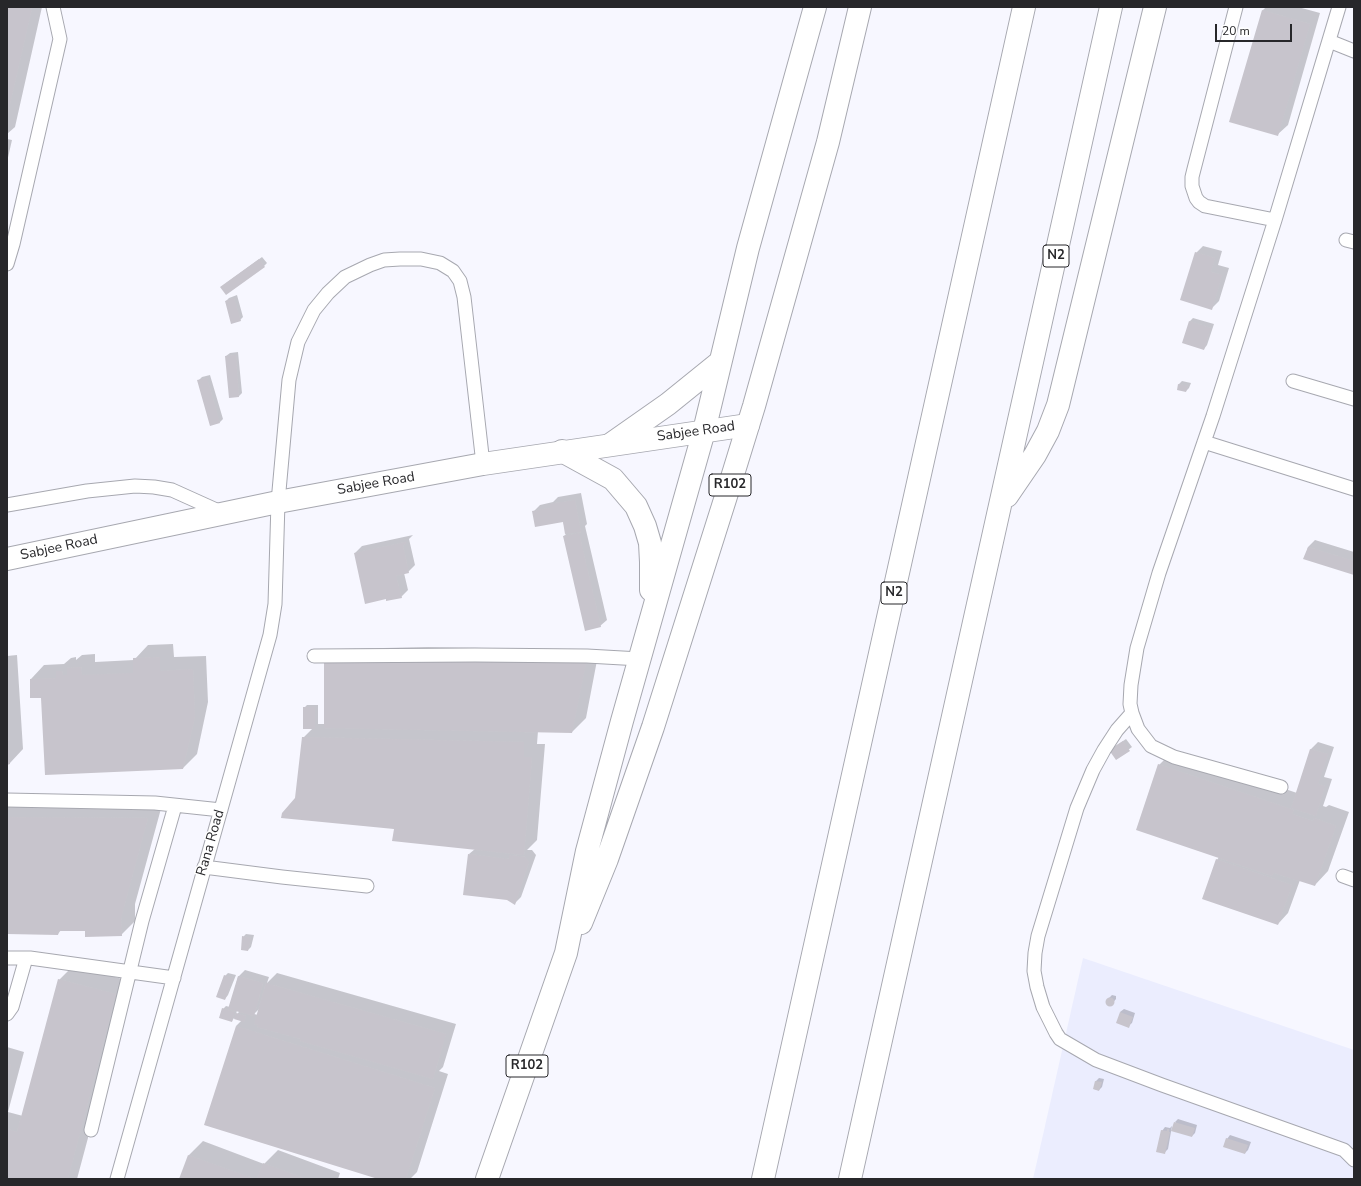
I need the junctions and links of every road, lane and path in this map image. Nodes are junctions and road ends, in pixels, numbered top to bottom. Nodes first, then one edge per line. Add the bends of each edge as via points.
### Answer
1 (52, 7) edge
2 (816, 7) edge
3 (860, 7) edge
4 (1024, 7) edge
5 (1111, 7) edge
6 (1155, 7) edge
7 (1236, 7) edge
8 (1339, 7) edge
9 (1329, 41) junction
10 (1354, 51) edge
11 (1275, 220) junction
12 (7, 264) edge
13 (720, 362) junction
14 (1292, 381) dead end
15 (1354, 399) edge
16 (748, 425) junction
17 (704, 431) junction
18 (1204, 442) junction
19 (611, 444) junction
20 (562, 451) junction
21 (483, 464) junction
22 (1354, 489) edge
23 (278, 502) junction
24 (7, 505) edge
25 (1001, 506) junction
26 (223, 513) junction
27 (7, 559) edge
28 (651, 620) junction
29 (314, 656) dead end
30 (640, 659) junction
31 (1132, 712) junction
32 (1281, 787) dead end
33 (7, 800) edge
34 (175, 806) junction
35 (220, 810) junction
36 (204, 867) junction
37 (367, 886) dead end
38 (566, 953) junction
39 (7, 958) edge
40 (26, 958) junction
41 (129, 971) junction
42 (174, 978) junction
43 (7, 1014) edge
44 (91, 1130) dead end
45 (1354, 1160) edge
46 (117, 1179) edge
47 (487, 1179) edge
48 (763, 1179) edge
49 (850, 1179) edge

1 - 12 lane via 60,39
2 - 13 main road, R102 via 748,248
3 - 16 main road, R102 via 828,142
4 - 48 main road, N2
5 - 25 main road, N2
6 - 25 main road via 1058,405 1035,455
7 - 11 lane via 1192,177 1192,186 1196,198 1205,206
8 - 9 lane
9 - 10 lane
9 - 11 lane
11 - 18 lane
13 - 17 main road, R102
13 - 19 main road via 688,389
14 - 15 lane
16 - 17 main road, Sabjee Road
16 - 38 main road, R102 via 655,720 594,894
17 - 19 main road, Sabjee Road
17 - 28 main road, R102
18 - 22 lane
18 - 31 lane via 1159,573 1137,648 1131,685
19 - 20 main road, Sabjee Road
20 - 21 main road, Sabjee Road
20 - 28 main road via 613,479 636,506 650,543
21 - 23 main road, Sabjee Road
21 - 23 lane, Rana Road via 464,297 460,282 453,271 440,263 421,259 384,260 356,270 339,282 314,310 298,342 288,380
23 - 26 main road, Sabjee Road
23 - 35 lane, Rana Road via 277,575 270,635
24 - 26 lane via 87,491 135,486 172,490
25 - 49 main road, N2
26 - 27 main road, Sabjee Road
28 - 30 main road, R102
29 - 30 lane via 475,655
30 - 38 main road, R102 via 587,851
31 - 32 lane via 1144,738 1151,746 1162,752
31 - 45 lane via 1104,750 1077,808 1038,936 1034,971 1044,1007 1056,1033 1060,1039 1096,1060 1344,1150
33 - 34 lane via 155,803
34 - 35 lane
34 - 41 lane
35 - 36 lane, Rana Road
36 - 37 lane
36 - 42 lane, Rana Road
38 - 47 main road, R102
39 - 40 lane
40 - 41 lane
40 - 43 lane via 12,1007
41 - 42 lane
41 - 44 lane
42 - 46 lane, Rana Road

